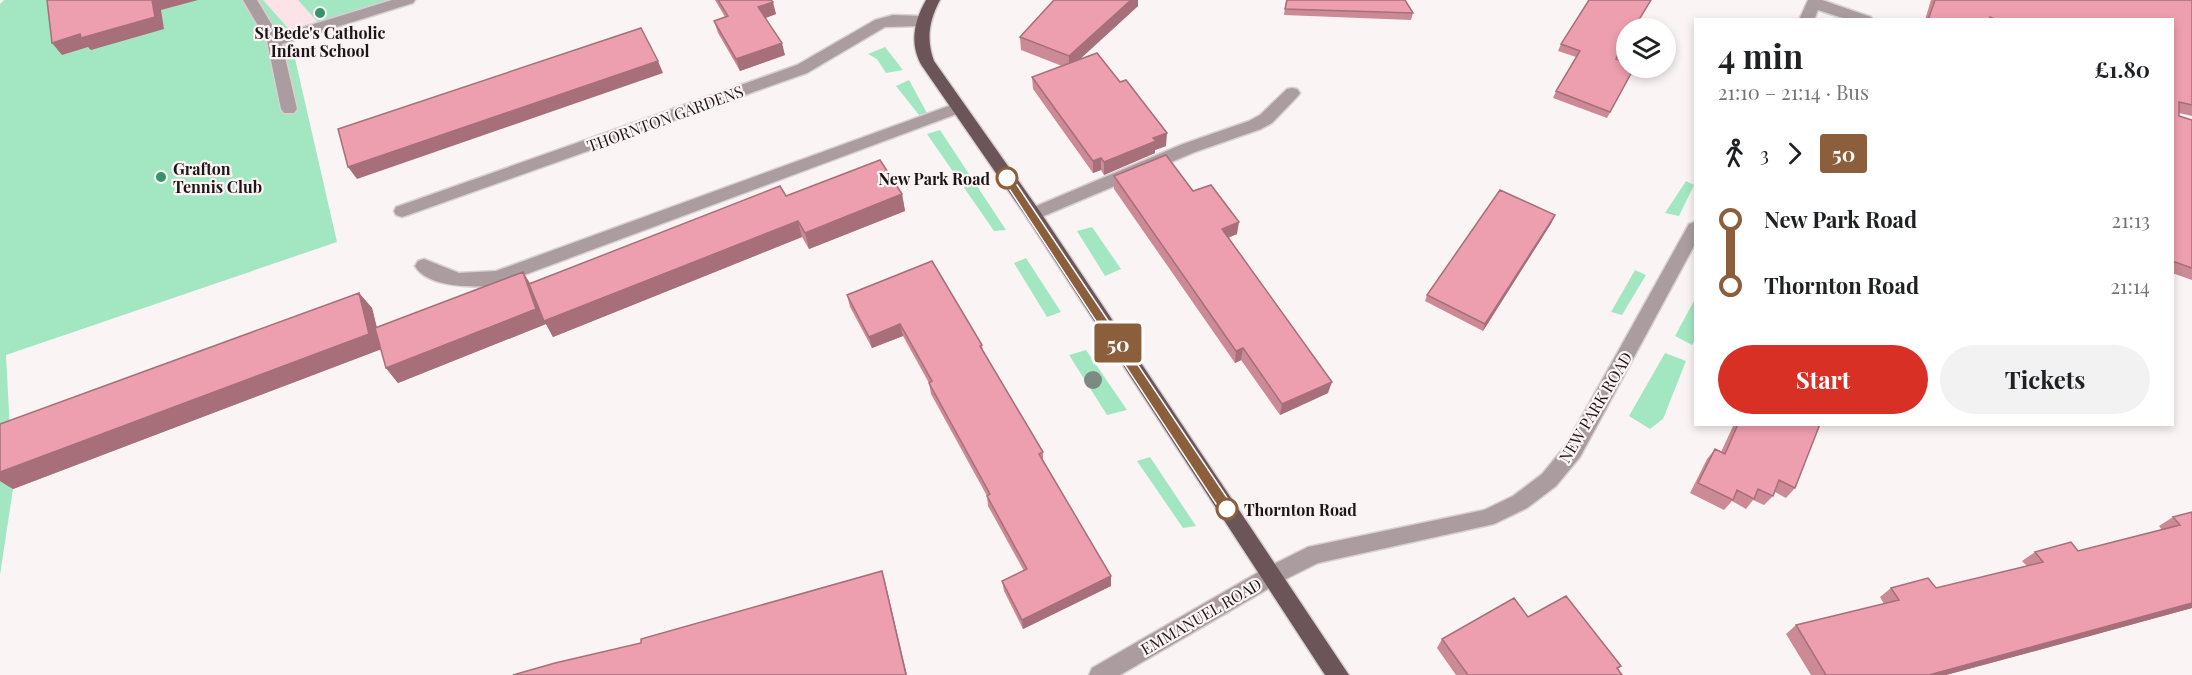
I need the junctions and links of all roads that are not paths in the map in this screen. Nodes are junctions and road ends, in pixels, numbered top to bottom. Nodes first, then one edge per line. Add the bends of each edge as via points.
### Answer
1 (250, 0) edge
2 (408, 0) edge
3 (933, 0) edge
4 (1814, 1) edge
5 (1807, 18) edge
6 (1861, 18) edge
7 (922, 21) junction
8 (274, 42) junction
9 (1292, 93) dead end
10 (957, 108) junction
11 (289, 109) dead end
12 (402, 211) dead end
13 (1033, 214) junction
14 (1694, 232) edge
15 (1690, 250) edge
16 (424, 266) dead end
17 (1271, 576) junction
18 (1100, 675) edge
19 (1338, 675) edge

1 - 8 street
2 - 8 street
3 - 7 main road
4 - 5 street
4 - 6 street
7 - 10 main road via 924,55
7 - 12 street, THORNTON GARDENS via 880,23 802,69
8 - 11 street
9 - 13 street via 1255,125 1189,148
10 - 13 main road
10 - 16 street via 497,278 455,281
13 - 17 main road
14 - 15 street, NEW PARK ROAD
15 - 17 street, NEW PARK ROAD via 1573,451 1549,480 1520,502 1486,518 1326,551
17 - 18 street, EMMANUEL ROAD
17 - 19 main road

